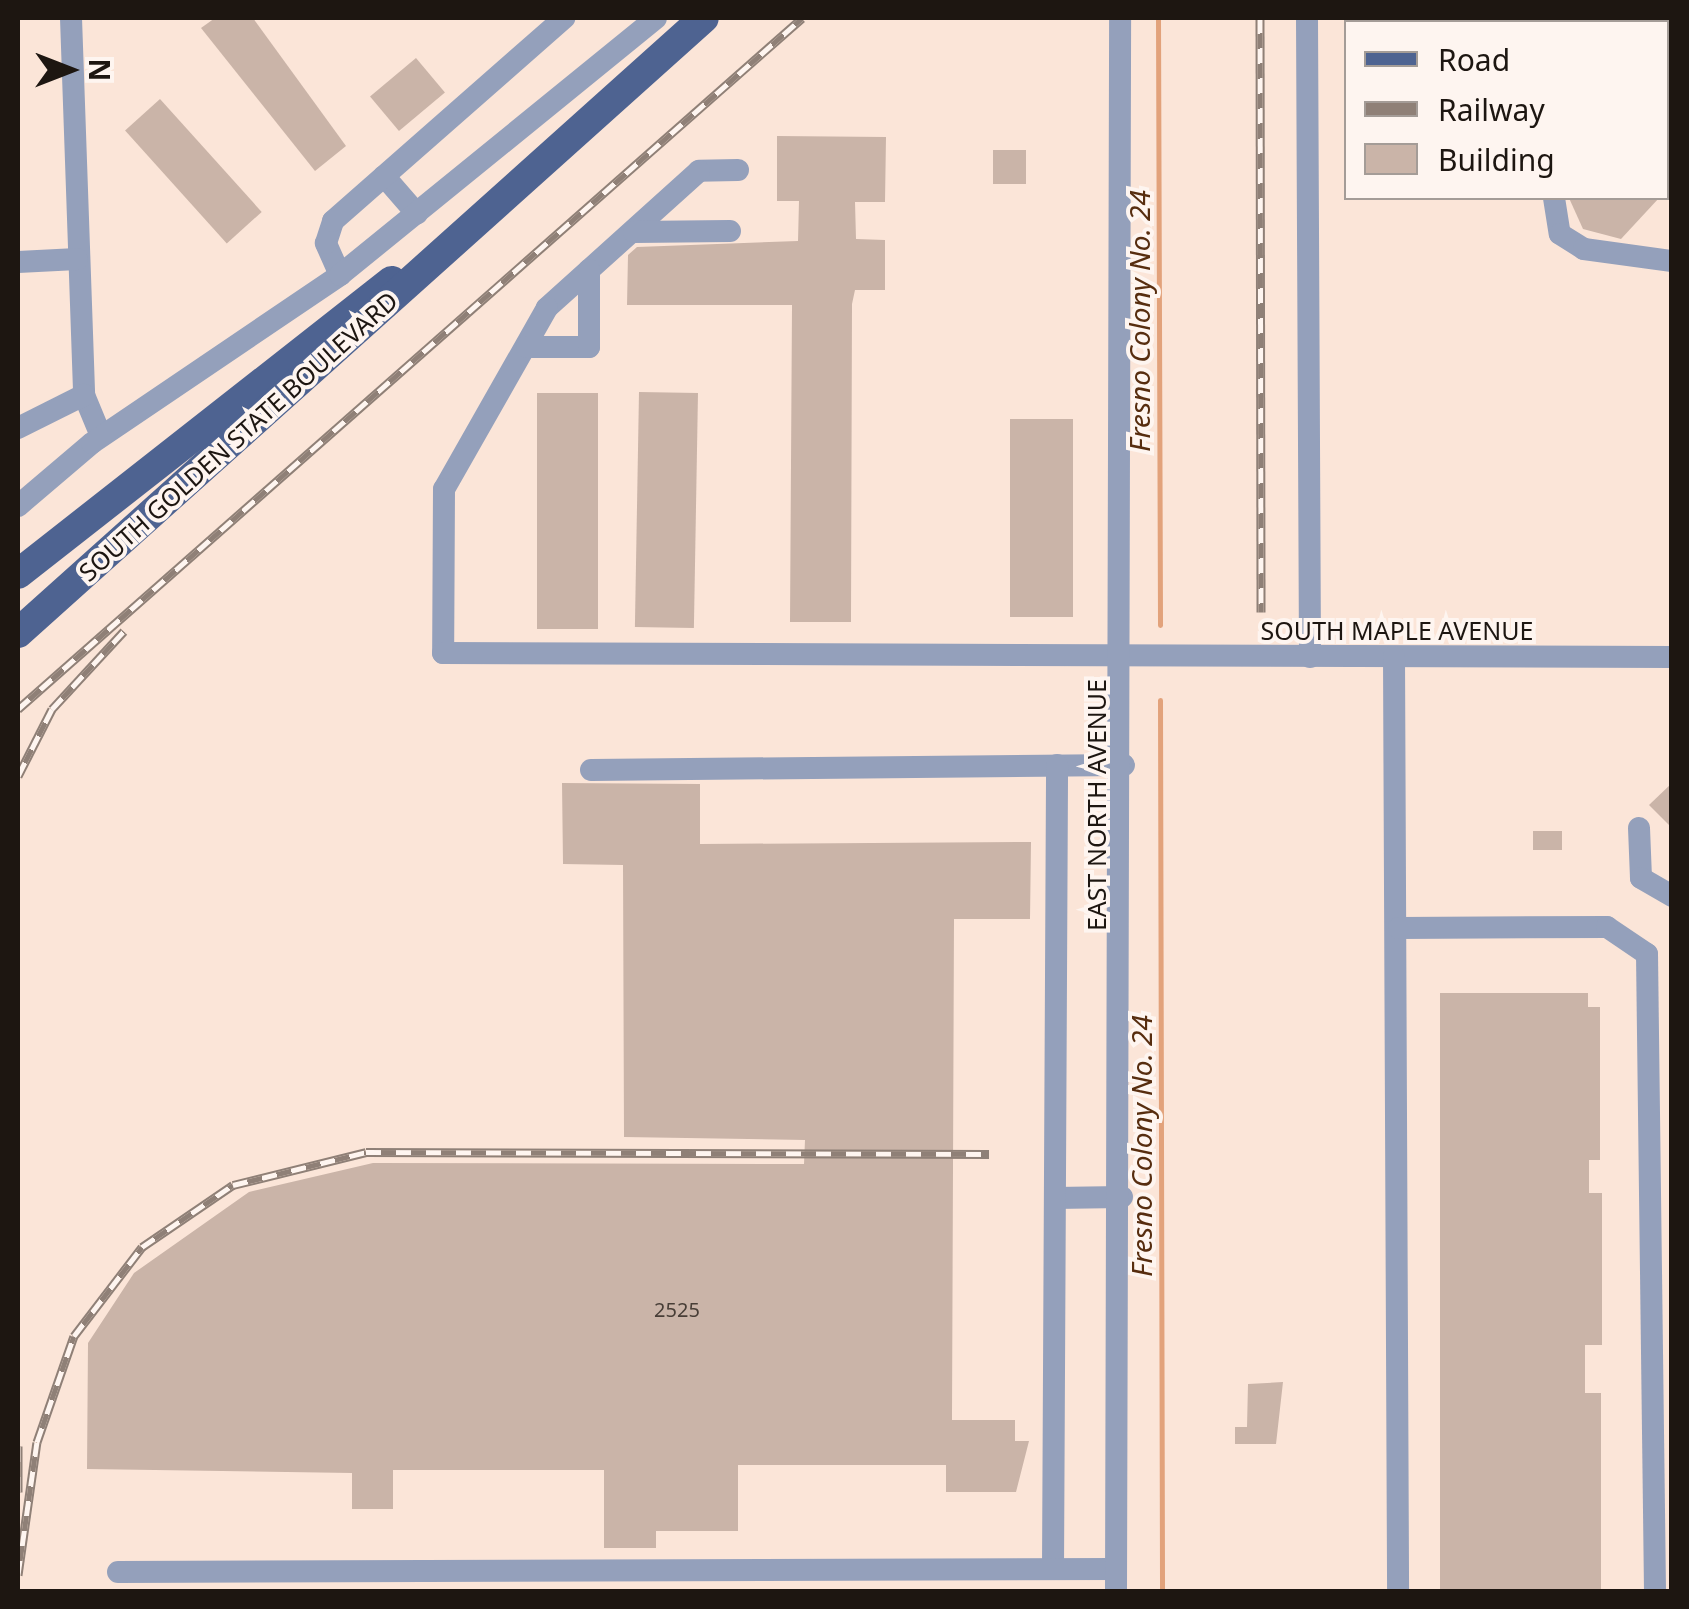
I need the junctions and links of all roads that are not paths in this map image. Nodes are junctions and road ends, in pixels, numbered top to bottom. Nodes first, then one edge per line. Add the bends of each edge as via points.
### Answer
1 (71, 18) edge
2 (564, 18) edge
3 (704, 18) edge
4 (1120, 18) edge
5 (1307, 18) edge
6 (642, 22) edge
7 (738, 170) dead end
8 (384, 176) junction
9 (1554, 200) edge
10 (417, 214) junction
11 (730, 231) dead end
12 (634, 232) junction
13 (456, 236) junction
14 (77, 259) junction
15 (1672, 260) edge
16 (18, 262) edge
17 (588, 270) junction
18 (340, 274) junction
19 (527, 347) junction
20 (84, 395) junction
21 (18, 428) edge
22 (102, 436) junction
23 (18, 506) edge
24 (18, 574) edge
25 (18, 632) edge
26 (1672, 657) edge
27 (1122, 658) junction
28 (1310, 658) junction
29 (1394, 658) junction
30 (1124, 765) junction
31 (1057, 766) junction
32 (591, 770) dead end
33 (1639, 828) dead end
34 (1672, 896) edge
35 (1399, 928) junction
36 (1122, 1197) junction
37 (1055, 1198) junction
38 (1053, 1569) junction
39 (118, 1572) dead end
40 (1116, 1580) edge
41 (1398, 1592) edge
42 (1655, 1592) edge

1 - 14 street
2 - 8 street
3 - 13 main road, SOUTH GOLDEN STATE BOULEVARD
4 - 27 street, EAST NORTH AVENUE
5 - 28 street
6 - 10 street
7 - 12 street via 699,172
8 - 10 street
8 - 18 street via 325,232
9 - 15 street via 1560,234 1584,249
10 - 18 street
11 - 12 street
12 - 17 street
13 - 24 main road, SOUTH GOLDEN STATE BOULEVARD
13 - 25 main road, SOUTH GOLDEN STATE BOULEVARD
14 - 16 street
14 - 20 street
17 - 19 street via 547,308
17 - 19 street via 589,346
18 - 22 street
19 - 27 street, SOUTH MAPLE AVENUE via 444,490 444,653
20 - 21 street
20 - 22 street
22 - 23 street
26 - 29 street, SOUTH MAPLE AVENUE
27 - 28 street, SOUTH MAPLE AVENUE
27 - 30 street, EAST NORTH AVENUE
28 - 29 street, SOUTH MAPLE AVENUE
29 - 35 street
30 - 31 street
30 - 36 street, EAST NORTH AVENUE
31 - 32 street
31 - 37 street
33 - 34 street via 1640,878
35 - 41 street
35 - 42 street via 1607,926 1647,954
36 - 37 street
36 - 40 street, EAST NORTH AVENUE
37 - 38 street
38 - 39 street
38 - 40 street

